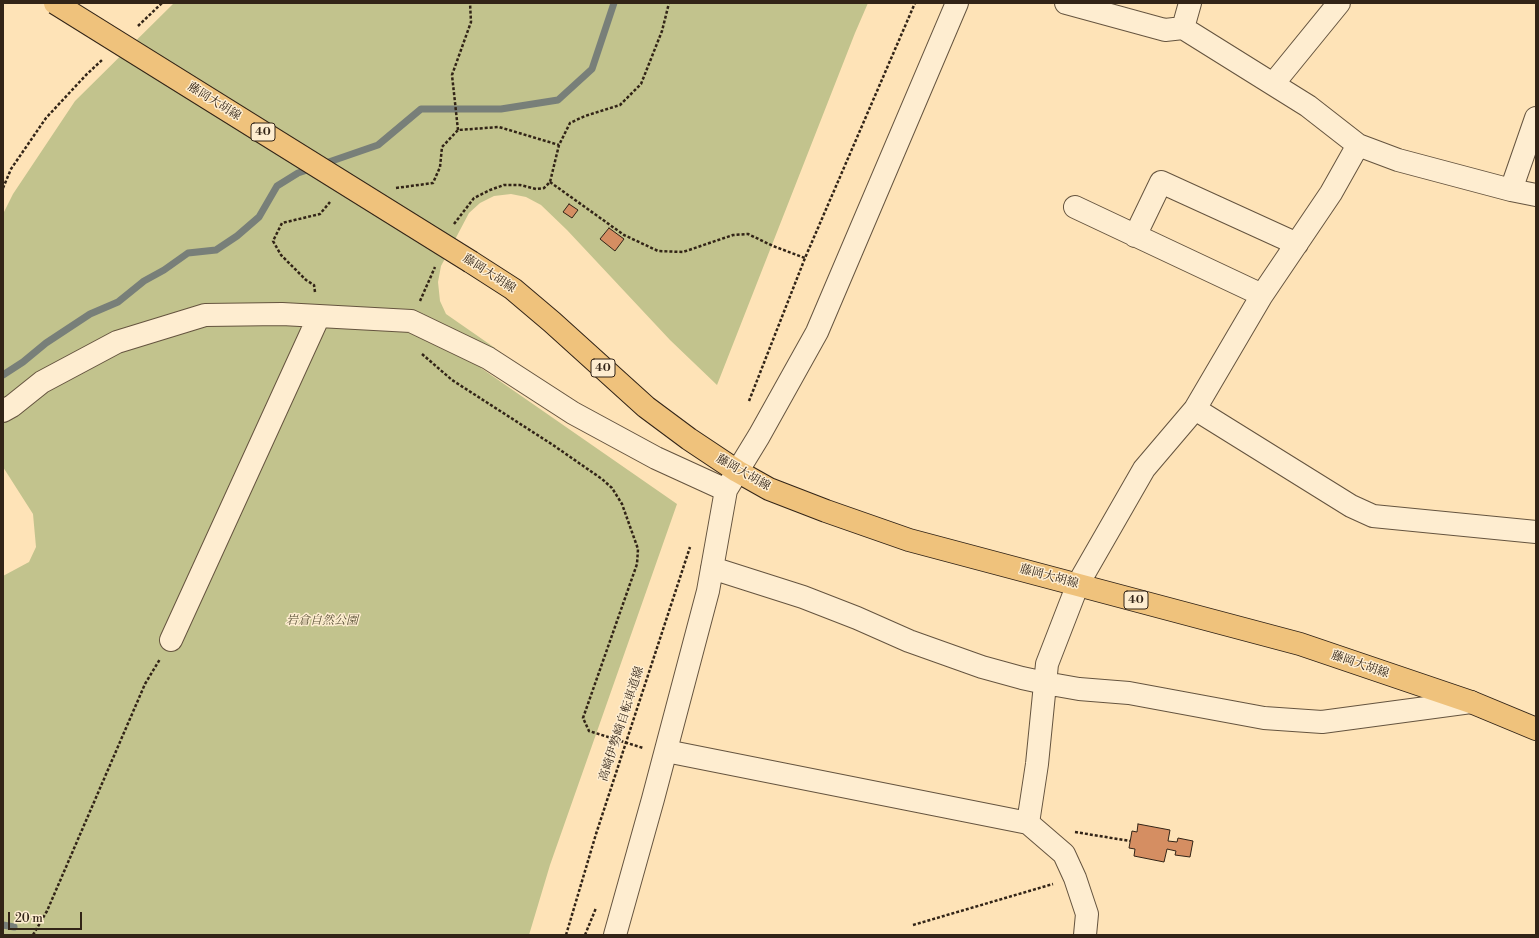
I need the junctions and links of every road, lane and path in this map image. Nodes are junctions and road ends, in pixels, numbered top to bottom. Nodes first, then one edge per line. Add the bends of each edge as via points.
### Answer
1 (55, 3) edge
2 (162, 3) edge
3 (470, 3) edge
4 (669, 3) edge
5 (915, 3) edge
6 (957, 3) edge
7 (1066, 3) edge
8 (1190, 3) edge
9 (1339, 3) edge
10 (1183, 28) junction
11 (135, 29) dead end
12 (102, 59) dead end
13 (1273, 84) junction
14 (1536, 118) edge
15 (458, 130) dead end
16 (1358, 145) junction
17 (550, 182) junction
18 (3, 188) edge
19 (1511, 190) junction
20 (1536, 195) edge
21 (1075, 208) dead end
22 (452, 230) dead end
23 (1135, 236) junction
24 (1297, 244) junction
25 (805, 258) junction
26 (437, 263) dead end
27 (1262, 295) junction
28 (319, 316) junction
29 (411, 321) junction
30 (748, 406) dead end
31 (1195, 409) junction
32 (3, 410) edge
33 (737, 471) junction
34 (726, 490) junction
35 (1536, 532) edge
36 (693, 541) dead end
37 (712, 568) junction
38 (1078, 584) junction
39 (171, 640) joint
40 (1045, 683) junction
41 (1471, 702) junction
42 (1536, 729) edge
43 (625, 743) junction
44 (629, 744) dead end
45 (666, 751) junction
46 (1028, 823) junction
47 (1075, 832) dead end
48 (1130, 841) dead end
49 (1075, 878) junction
50 (913, 925) dead end
51 (33, 935) edge
52 (566, 935) edge
53 (615, 935) edge
54 (1086, 935) edge

1 - 33 main road, 藤岡大胡線 / 40, bridge via 513,289 646,407
2 - 11 path
3 - 15 path via 471,22 452,75
4 - 17 path via 662,31 641,84 620,105 570,123 559,145
5 - 25 path
6 - 33 street via 817,332
7 - 10 street via 1165,30
8 - 10 street
9 - 13 street
10 - 13 street
12 - 18 path via 46,118 12,169
13 - 16 street via 1308,106
14 - 19 street
16 - 19 street via 1398,160
16 - 24 street via 1331,193
17 - 22 path via 544,188 536,189 504,185 474,198
17 - 25 path via 624,235 658,251 683,252 733,235 748,234
19 - 20 street
21 - 23 street
23 - 24 street via 1161,182
23 - 27 street
24 - 27 street
25 - 30 path
26 - 29 path
27 - 31 street
28 - 29 street
28 - 32 street via 205,315 117,342 42,382
28 - 39 street
29 - 34 street via 488,358 573,413 656,458
29 - 43 path via 410,336 422,354 452,380 553,444 602,479 612,488 622,504 638,549 637,564 583,718 589,731
31 - 35 street via 1351,506 1373,516
31 - 38 street via 1144,470
33 - 34 street
33 - 38 main road, 藤岡大胡線 / 40 via 769,489 909,540
34 - 37 street
36 - 43 path, 高崎伊勢崎自転車道線
37 - 40 street via 803,597 909,641 974,664
37 - 45 street
38 - 40 street via 1047,664
38 - 41 main road, 藤岡大胡線 / 40 via 1300,644
39 - 51 path via 145,684 53,898
40 - 41 street via 1129,693 1264,718 1322,722
40 - 46 street
41 - 42 main road, 藤岡大胡線 / 40
43 - 44 path
43 - 52 path, 高崎伊勢崎自転車道線
45 - 46 street
45 - 53 street
46 - 49 street via 1064,854
47 - 48 path
49 - 50 path
49 - 54 street via 1087,914

